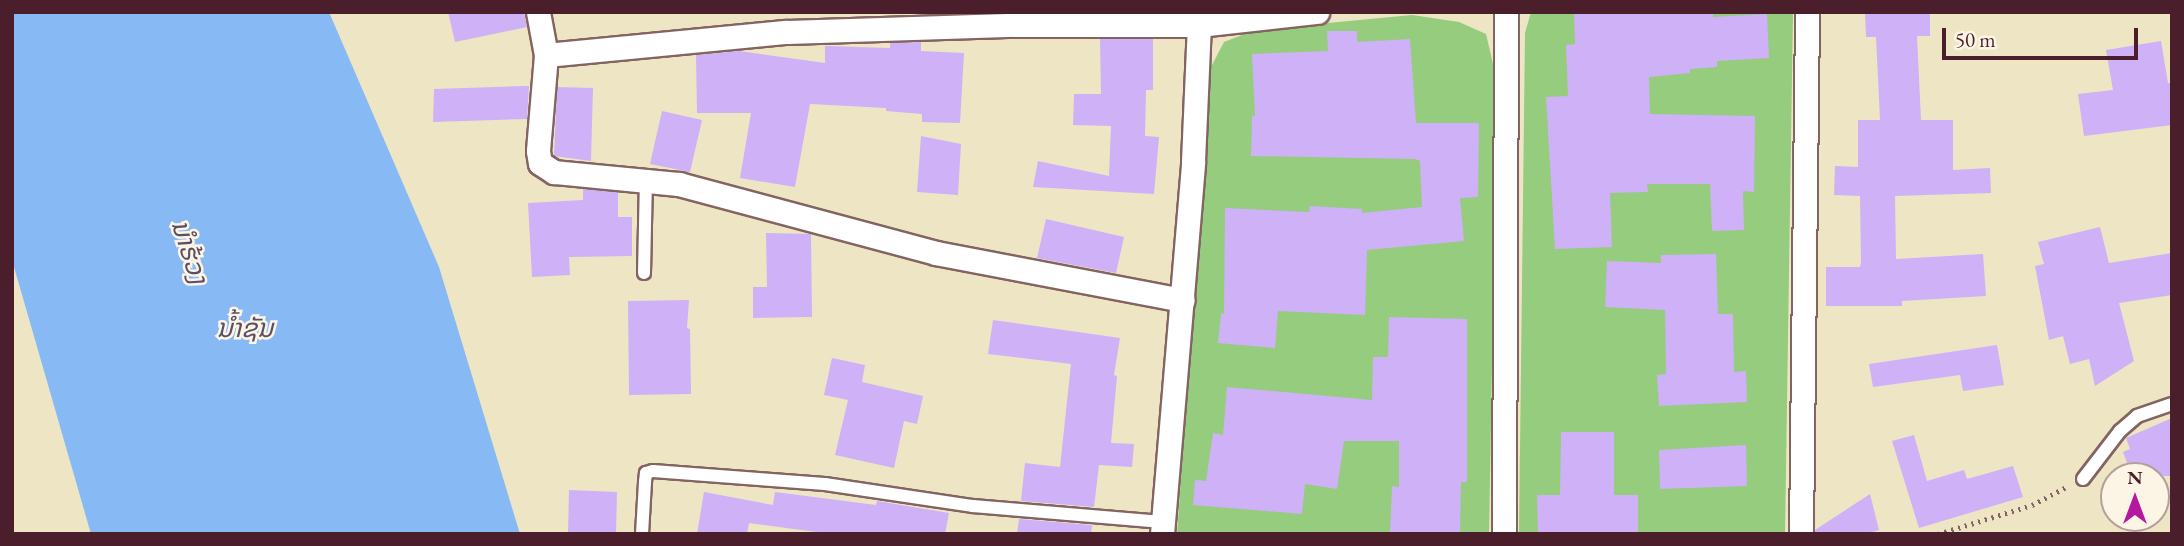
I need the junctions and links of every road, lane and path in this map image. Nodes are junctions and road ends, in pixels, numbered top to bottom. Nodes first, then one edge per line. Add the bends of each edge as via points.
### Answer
1 (538, 12) edge
2 (1317, 12) edge
3 (1506, 12) edge
4 (1807, 12) edge
5 (1198, 18) edge
6 (546, 55) junction
7 (646, 181) junction
8 (644, 273) dead end
9 (1183, 300) junction
10 (2172, 404) edge
11 (2083, 479) joint
12 (1162, 528) edge
13 (642, 534) edge
14 (1504, 534) edge
15 (1801, 534) edge
16 (1938, 534) edge

1 - 6 street
2 - 5 street
3 - 14 street
4 - 15 street
5 - 6 street via 787,32
5 - 9 street
6 - 7 street via 540,163 554,172
7 - 8 lane
7 - 9 street via 679,184 936,253
9 - 12 street
10 - 11 lane via 2137,416
11 - 16 path via 2032,505
12 - 13 lane via 825,484 653,471 646,473

